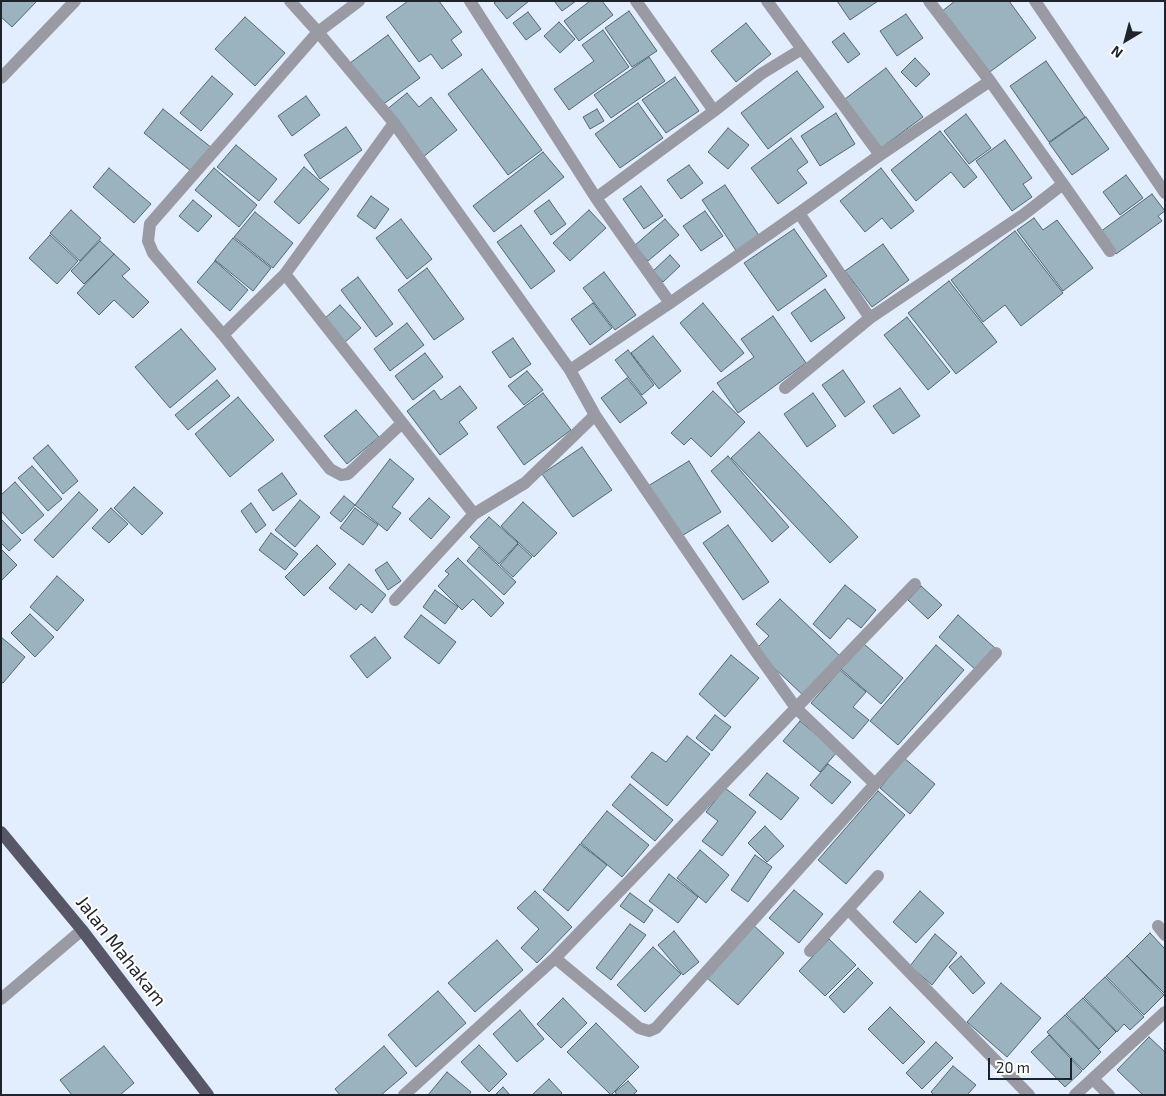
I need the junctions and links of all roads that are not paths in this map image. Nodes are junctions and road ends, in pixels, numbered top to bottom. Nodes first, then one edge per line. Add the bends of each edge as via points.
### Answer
1 (75, 1) edge
2 (290, 1) edge
3 (359, 1) edge
4 (470, 1) edge
5 (636, 1) edge
6 (767, 1) edge
7 (929, 1) edge
8 (1035, 1) edge
9 (318, 32) junction
10 (802, 49) junction
11 (1, 78) edge
12 (990, 81) junction
13 (714, 111) junction
14 (394, 124) junction
15 (880, 155) junction
16 (1063, 184) junction
17 (1165, 194) edge
18 (596, 198) junction
19 (799, 213) junction
20 (1110, 251) dead end
21 (285, 274) junction
22 (670, 303) junction
23 (870, 318) junction
24 (223, 335) junction
25 (570, 370) junction
26 (785, 388) dead end
27 (595, 415) junction
28 (402, 423) junction
29 (474, 514) junction
30 (915, 584) dead end
31 (395, 600) dead end
32 (996, 653) dead end
33 (796, 708) junction
34 (875, 784) junction
35 (1, 832) edge
36 (878, 876) dead end
37 (848, 909) junction
38 (82, 930) junction
39 (810, 951) dead end
40 (555, 958) junction
41 (1, 999) edge
42 (1165, 1012) edge
43 (1093, 1078) junction
44 (208, 1095) edge
45 (404, 1095) edge
46 (1029, 1095) edge
47 (1075, 1095) edge
48 (1109, 1095) edge

1 - 11 street
2 - 9 street
3 - 9 street
4 - 18 street
5 - 13 street
6 - 10 street
7 - 12 street
8 - 17 street
9 - 14 street
9 - 24 street via 150,224 148,241 153,253
10 - 13 street via 761,74
10 - 15 street
12 - 15 street
12 - 16 street
13 - 18 street
14 - 21 street
14 - 25 street
15 - 19 street
16 - 20 street
16 - 23 street via 1023,215
18 - 22 street
19 - 22 street
19 - 23 street
21 - 24 street
21 - 28 street
22 - 25 street
23 - 26 street
24 - 28 street via 330,469 340,475 348,474
25 - 27 street
27 - 29 street via 525,483
27 - 33 street
28 - 29 street
29 - 31 street
30 - 33 street
32 - 34 street
33 - 34 street
33 - 40 street
34 - 40 street via 656,1028 649,1031 639,1028
35 - 38 main road, Jalan Mahakam
36 - 37 street
37 - 39 street
37 - 46 street
38 - 41 street
38 - 44 main road, Jalan Mahakam
40 - 45 street
42 - 43 street
43 - 47 street
43 - 48 street

